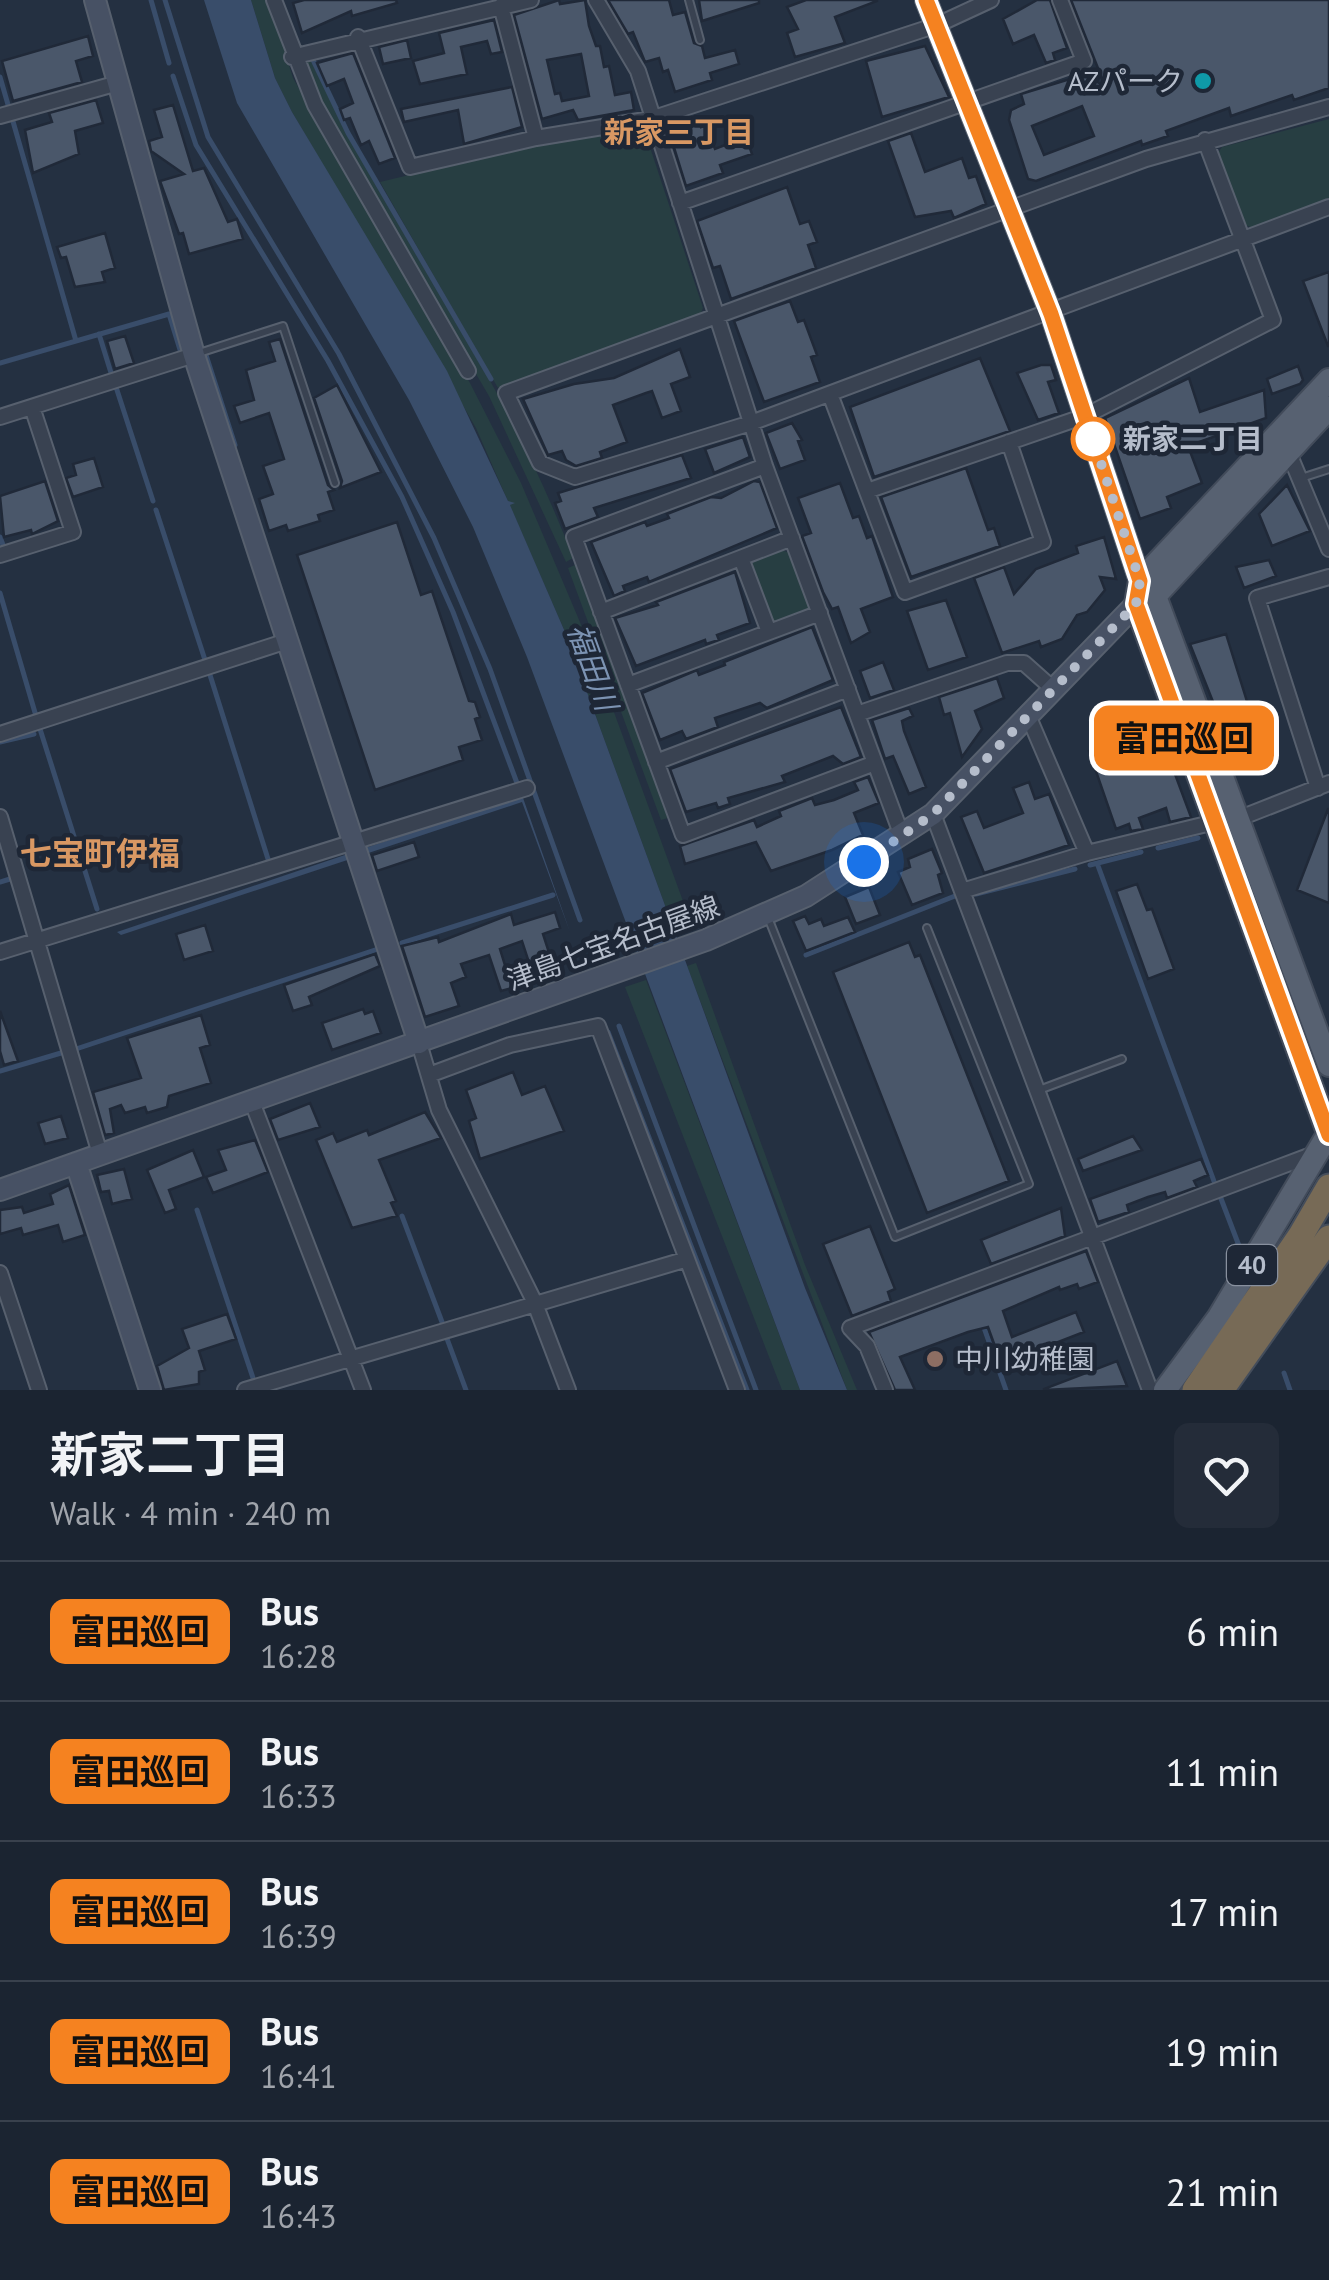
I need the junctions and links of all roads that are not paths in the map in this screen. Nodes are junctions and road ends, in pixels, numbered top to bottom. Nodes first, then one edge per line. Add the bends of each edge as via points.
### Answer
1 (95, 0) edge
2 (274, 0) edge
3 (531, 0) edge
4 (596, 0) edge
5 (689, 0) edge
6 (926, 0) edge
7 (991, 0) edge
8 (1060, 0) edge
9 (500, 6) junction
10 (937, 25) junction
11 (358, 37) junction
12 (700, 40) dead end
13 (292, 56) junction
14 (118, 83) junction
15 (967, 102) junction
16 (1329, 107) edge
17 (0, 116) edge
18 (651, 118) junction
19 (536, 138) junction
20 (1205, 140) junction
21 (680, 203) junction
22 (1329, 207) edge
23 (1010, 210) junction
24 (1243, 241) junction
25 (1051, 314) junction
26 (716, 316) junction
27 (194, 355) junction
28 (468, 371) dead end
29 (1329, 380) edge
30 (830, 394) junction
31 (32, 406) junction
32 (1329, 408) edge
33 (1085, 416) junction
34 (0, 417) edge
35 (751, 423) junction
36 (1009, 442) junction
37 (1288, 451) junction
38 (765, 466) junction
39 (1329, 469) edge
40 (1300, 478) junction
41 (335, 483) dead end
42 (867, 491) junction
43 (792, 538) junction
44 (1329, 549) edge
45 (0, 554) edge
46 (741, 558) junction
47 (1329, 577) edge
48 (1144, 594) junction
49 (601, 612) junction
50 (820, 613) junction
51 (769, 632) junction
52 (287, 642) junction
53 (628, 685) junction
54 (1052, 688) junction
55 (848, 689) junction
56 (1027, 713) junction
57 (857, 714) junction
58 (0, 734) edge
59 (656, 762) junction
60 (875, 762) junction
61 (1324, 786) edge
62 (527, 788) dead end
63 (933, 814) junction
64 (0, 817) edge
65 (1225, 821) junction
66 (902, 836) junction
67 (355, 849) junction
68 (1087, 853) junction
69 (962, 890) junction
70 (767, 914) junction
71 (928, 928) dead end
72 (36, 941) junction
73 (0, 952) edge
74 (419, 1043) junction
75 (1122, 1058) dead end
76 (1329, 1065) edge
77 (429, 1075) junction
78 (1036, 1090) junction
79 (252, 1102) junction
80 (1327, 1139) edge
81 (100, 1154) junction
82 (76, 1163) junction
83 (1329, 1187) edge
84 (0, 1190) edge
85 (1092, 1238) junction
86 (1329, 1238) edge
87 (684, 1260) junction
88 (0, 1274) edge
89 (534, 1301) junction
90 (352, 1356) junction
91 (1150, 1388) edge
92 (39, 1390) edge
93 (150, 1390) edge
94 (245, 1390) edge
95 (363, 1390) edge
96 (568, 1390) edge
97 (737, 1390) edge
98 (885, 1390) edge
99 (1194, 1390) edge
100 (1221, 1390) edge

1 - 14 street
2 - 13 street
3 - 9 street
4 - 18 street via 638,72
5 - 12 lane
6 - 10 street
7 - 10 street
8 - 15 street via 1084,61
9 - 11 street
9 - 19 street
10 - 15 street
10 - 18 street
11 - 13 street
11 - 19 street via 410,167
13 - 28 street
14 - 17 street
14 - 27 street
15 - 21 street
15 - 23 street
16 - 20 street
18 - 19 street
18 - 21 street
20 - 23 street
20 - 24 street
21 - 26 street
22 - 24 street
23 - 25 street
23 - 26 street
24 - 25 street
24 - 33 street via 1273,320
25 - 30 street
25 - 33 street
26 - 35 street
26 - 35 street via 506,392 540,462 575,477
27 - 31 street
27 - 41 lane via 283,326
27 - 52 street
29 - 48 main road
30 - 35 street
30 - 42 street
31 - 34 street
31 - 45 street via 74,532
32 - 37 main road
33 - 36 street
33 - 48 street
35 - 38 street
36 - 42 street
36 - 42 street via 1043,542 905,592
37 - 40 street
37 - 48 main road
38 - 43 street
38 - 49 street via 574,537
39 - 40 lane
40 - 44 street
43 - 46 street
43 - 50 street
46 - 49 street
46 - 51 street
47 - 61 street via 1258,598
48 - 54 street, 津島七宝名古屋線
48 - 65 main road
49 - 53 street
50 - 51 street
50 - 55 street
51 - 53 street
52 - 58 street
52 - 67 street
53 - 59 street
54 - 56 street, 津島七宝名古屋線
54 - 57 street via 1024,663 1007,663
55 - 57 street
55 - 59 street
56 - 63 street, 津島七宝名古屋線
56 - 68 street
57 - 60 street
59 - 60 street via 682,835
60 - 66 street
61 - 65 street
62 - 67 street
63 - 66 street, 津島七宝名古屋線
63 - 69 street
64 - 72 street
65 - 68 street
65 - 76 main road
65 - 80 main road
66 - 70 street, 津島七宝名古屋線
67 - 72 street
67 - 74 street
68 - 69 street
69 - 78 street
70 - 71 lane via 896,1237 1029,1184
70 - 74 street, 津島七宝名古屋線
72 - 73 street
72 - 81 street
74 - 77 street
74 - 79 street, 津島七宝名古屋線
75 - 78 lane
77 - 87 street via 510,1045 598,1026
77 - 89 street via 439,1110
78 - 85 street
79 - 81 street, 津島七宝名古屋線
79 - 90 street
80 - 85 street
80 - 91 main road, 40 via 1219,1317
81 - 82 street, 津島七宝名古屋線
82 - 84 street, 津島七宝名古屋線
82 - 93 street
83 - 99 highway
85 - 91 street
85 - 98 street via 850,1328 868,1346
86 - 100 highway
87 - 89 street
87 - 97 street
88 - 92 street
89 - 90 street
89 - 96 street
90 - 94 street
90 - 95 street

